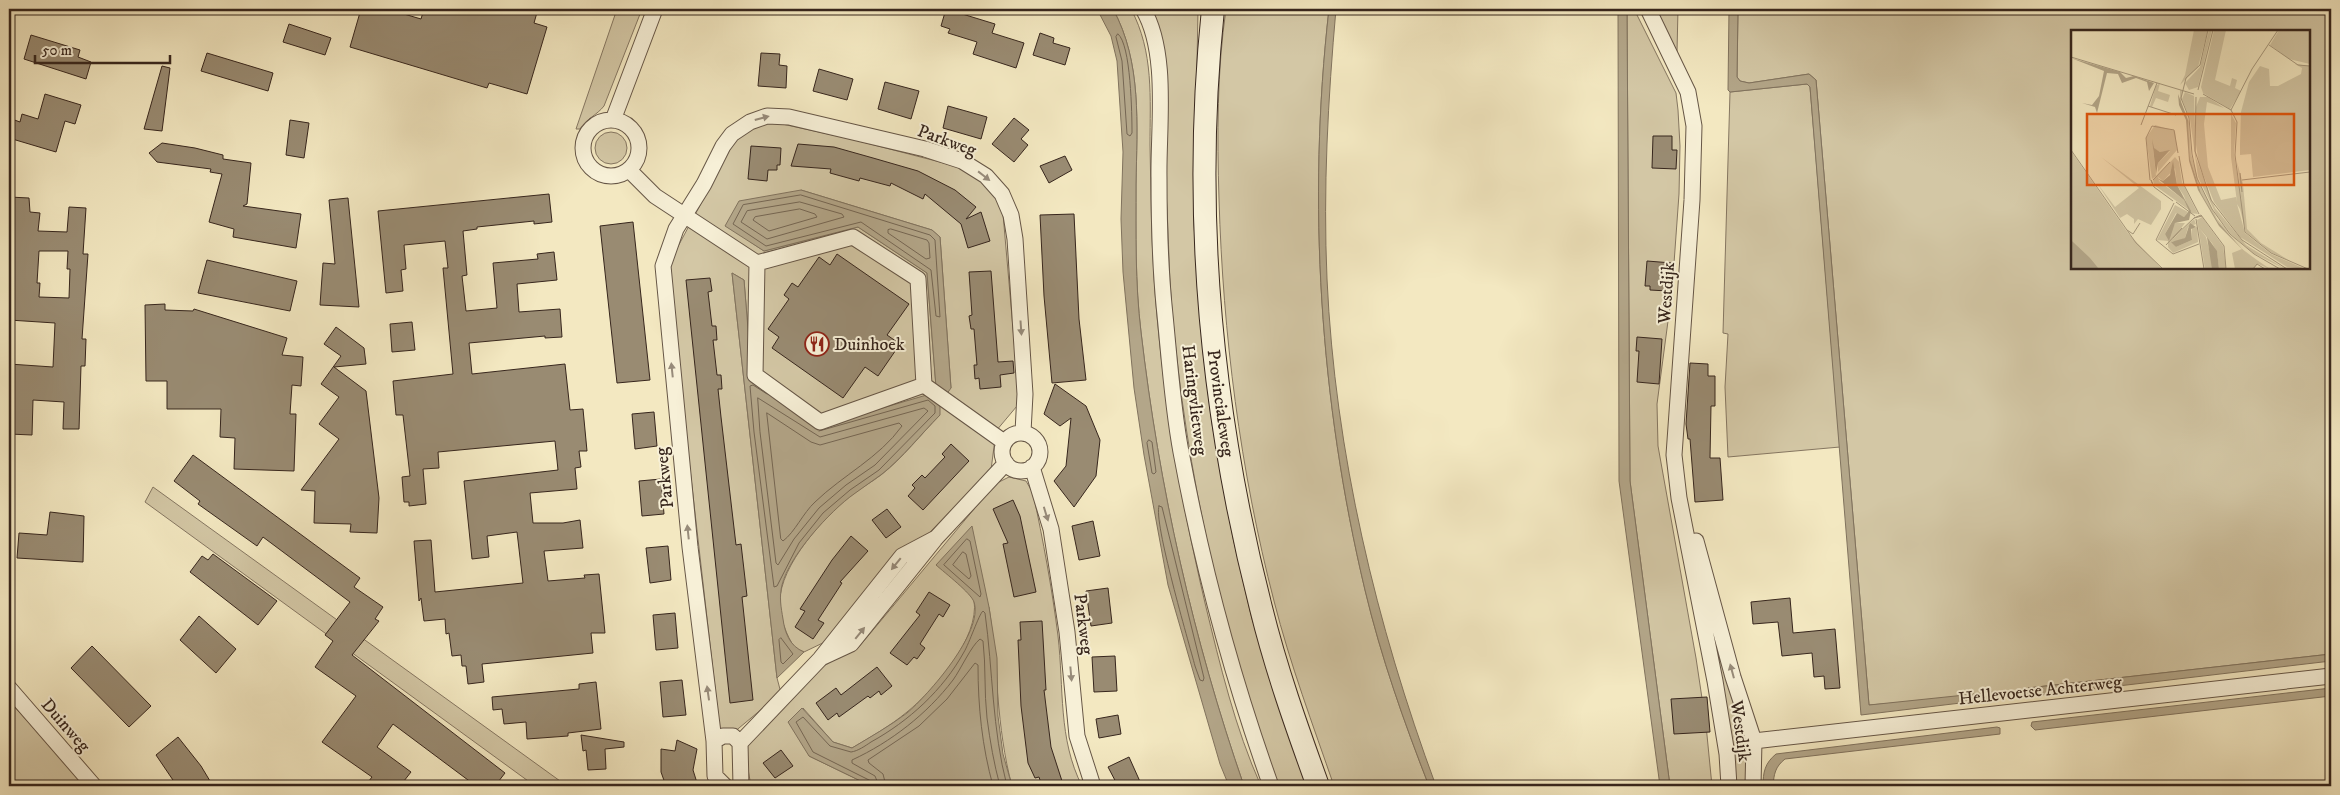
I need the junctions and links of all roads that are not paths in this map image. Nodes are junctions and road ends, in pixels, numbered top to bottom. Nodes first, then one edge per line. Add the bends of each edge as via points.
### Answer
1 (655, 9) edge
2 (1143, 9) edge
3 (1212, 9) edge
4 (1648, 9) edge
5 (613, 120) junction
6 (629, 170) junction
7 (685, 216) junction
8 (757, 262) junction
9 (924, 386) junction
10 (1023, 432) junction
11 (1004, 442) junction
12 (1006, 464) junction
13 (1032, 467) junction
14 (1679, 498) junction
15 (2331, 676) edge
16 (9, 688) edge
17 (714, 741) junction
18 (1754, 741) junction
19 (740, 743) junction
20 (94, 786) edge
21 (724, 786) edge
22 (742, 786) edge
23 (1093, 786) edge
24 (1271, 786) edge
25 (1318, 786) edge
26 (1729, 786) edge
27 (1753, 786) edge

1 - 5 street
2 - 24 street, Haringvlietweg via 1156,47 1160,87 1160,242 1181,450 1216,610 1244,713
3 - 25 main road, Provincialeweg via 1204,175 1210,315 1220,409 1233,486 1261,609 1291,712
4 - 14 street, Westdijk via 1688,92 1694,126 1674,455
5 - 6 street via 630,128 639,144 638,154
5 - 6 street via 597,124 586,135 583,143 585,160 596,173 604,176
6 - 7 street via 655,196
7 - 8 street
7 -> 10 street, Parkweg via 732,134 767,116 789,117 925,149 962,161 986,176 1002,194 1012,214 1025,394
17 -> 7 street, Parkweg via 690,547 663,266 676,229
8 - 9 street via 853,237 918,279
8 - 9 street via 755,375 820,422
9 - 11 street
10 - 11 street via 1012,434
10 - 13 street via 1033,437 1039,447 1039,458
11 - 12 street via 1001,453
12 - 13 street via 1015,470
12 - 19 street via 936,538 850,644 820,659
13 -> 23 street, Parkweg via 1051,530 1067,632 1077,736
18 -> 14 street via 1696,541
14 - 26 street, Westdijk via 1715,681
15 - 18 street, Hellevoetse Achterweg
16 - 20 street, Duinweg
17 - 19 street via 723,736 733,736
17 - 21 street, Parkweg via 716,776
18 - 27 street
19 - 22 street

